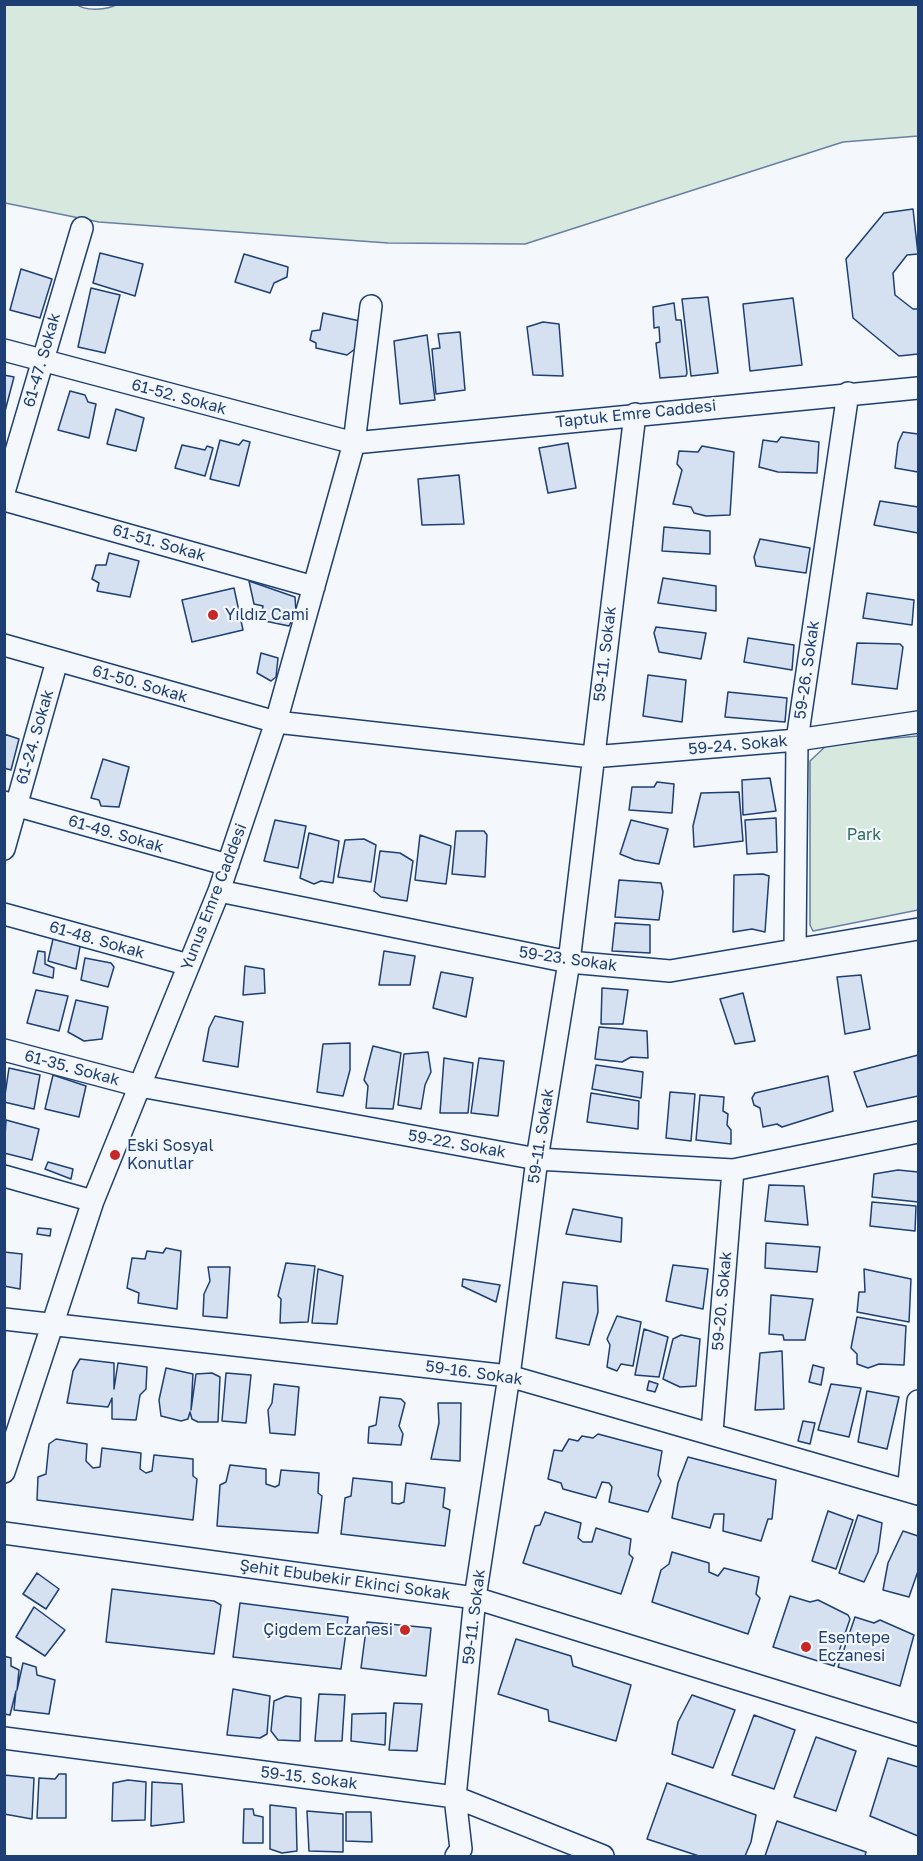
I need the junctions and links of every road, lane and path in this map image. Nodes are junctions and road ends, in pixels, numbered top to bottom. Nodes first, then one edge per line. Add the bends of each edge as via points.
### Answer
1 (82, 228) dead end
2 (371, 306) dead end
3 (4, 350) edge
4 (42, 360) junction
5 (918, 388) edge
6 (848, 393) junction
7 (635, 414) junction
8 (354, 443) junction
9 (4, 492) edge
10 (4, 500) edge
11 (314, 587) junction
12 (4, 645) edge
13 (57, 661) junction
14 (276, 722) junction
15 (918, 722) edge
16 (797, 740) junction
17 (592, 757) junction
18 (10, 804) edge
19 (4, 849) edge
20 (228, 865) junction
21 (219, 891) junction
22 (4, 914) edge
23 (918, 928) edge
24 (795, 950) junction
25 (569, 962) junction
26 (189, 965) junction
27 (4, 1050) edge
28 (140, 1086) junction
29 (918, 1132) edge
30 (537, 1159) junction
31 (733, 1170) junction
32 (4, 1176) edge
33 (93, 1201) junction
34 (4, 1319) edge
35 (52, 1323) junction
36 (509, 1376) junction
37 (918, 1401) edge
38 (712, 1432) junction
39 (4, 1472) edge
40 (913, 1493) edge
41 (4, 1533) edge
42 (475, 1598) junction
43 (918, 1735) edge
44 (4, 1738) edge
45 (454, 1797) junction
46 (463, 1854) edge
47 (603, 1857) edge

1 - 4 street, 61-47. Sokak
2 - 8 street, Yunus Emre Caddesi
3 - 4 street, 61-52. Sokak
4 - 8 street, 61-52. Sokak
4 - 9 street, 61-47. Sokak
5 - 6 street, Taptuk Emre Caddesi
6 - 7 street, Taptuk Emre Caddesi
6 - 16 street, 59-26. Sokak
7 - 8 street, Taptuk Emre Caddesi
7 - 17 street, 59-11. Sokak
8 - 11 street, Yunus Emre Caddesi
10 - 11 street, 61-51. Sokak
11 - 14 street, Yunus Emre Caddesi
12 - 13 street, 61-50. Sokak
13 - 14 street, 61-50. Sokak
13 - 18 street, 61-24. Sokak
14 - 17 street
14 - 20 street, Yunus Emre Caddesi
15 - 16 street, 59-24. Sokak
16 - 17 street, 59-24. Sokak
16 - 24 street, 59-26. Sokak
17 - 25 street, 59-11. Sokak
18 - 19 street, 61-24. Sokak
18 - 20 street, 61-49. Sokak
20 - 21 street, Yunus Emre Caddesi
21 - 25 street, 59-23. Sokak
21 - 26 street, Yunus Emre Caddesi
22 - 26 street, 61-48. Sokak
23 - 24 street, 59-23. Sokak
24 - 25 street, 59-23. Sokak via 670,971
25 - 30 street, 59-11. Sokak
26 - 28 street, Yunus Emre Caddesi
27 - 28 street, 61-35. Sokak
28 - 30 street, 59-22. Sokak
28 - 33 street, Yunus Emre Caddesi
29 - 31 street, 59-22. Sokak
30 - 31 street, 59-22. Sokak
30 - 36 street, 59-11. Sokak
31 - 38 street, 59-20. Sokak
32 - 33 street
33 - 35 street, Yunus Emre Caddesi
34 - 35 street, 59-16. Sokak
35 - 36 street, 59-16. Sokak
35 - 39 street, Yunus Emre Caddesi
36 - 38 street, 59-16. Sokak
36 - 42 street, 59-11. Sokak
37 - 40 street
38 - 40 street, 59-16. Sokak
41 - 42 street, Şehit Ebubekir Ekinci Sokak
42 - 43 street, Şehit Ebubekir Ekinci Sokak
42 - 45 street, 59-11. Sokak
44 - 45 street, 59-15. Sokak
45 - 46 street, 59-11. Sokak
45 - 47 street, 59-15. Sokak

